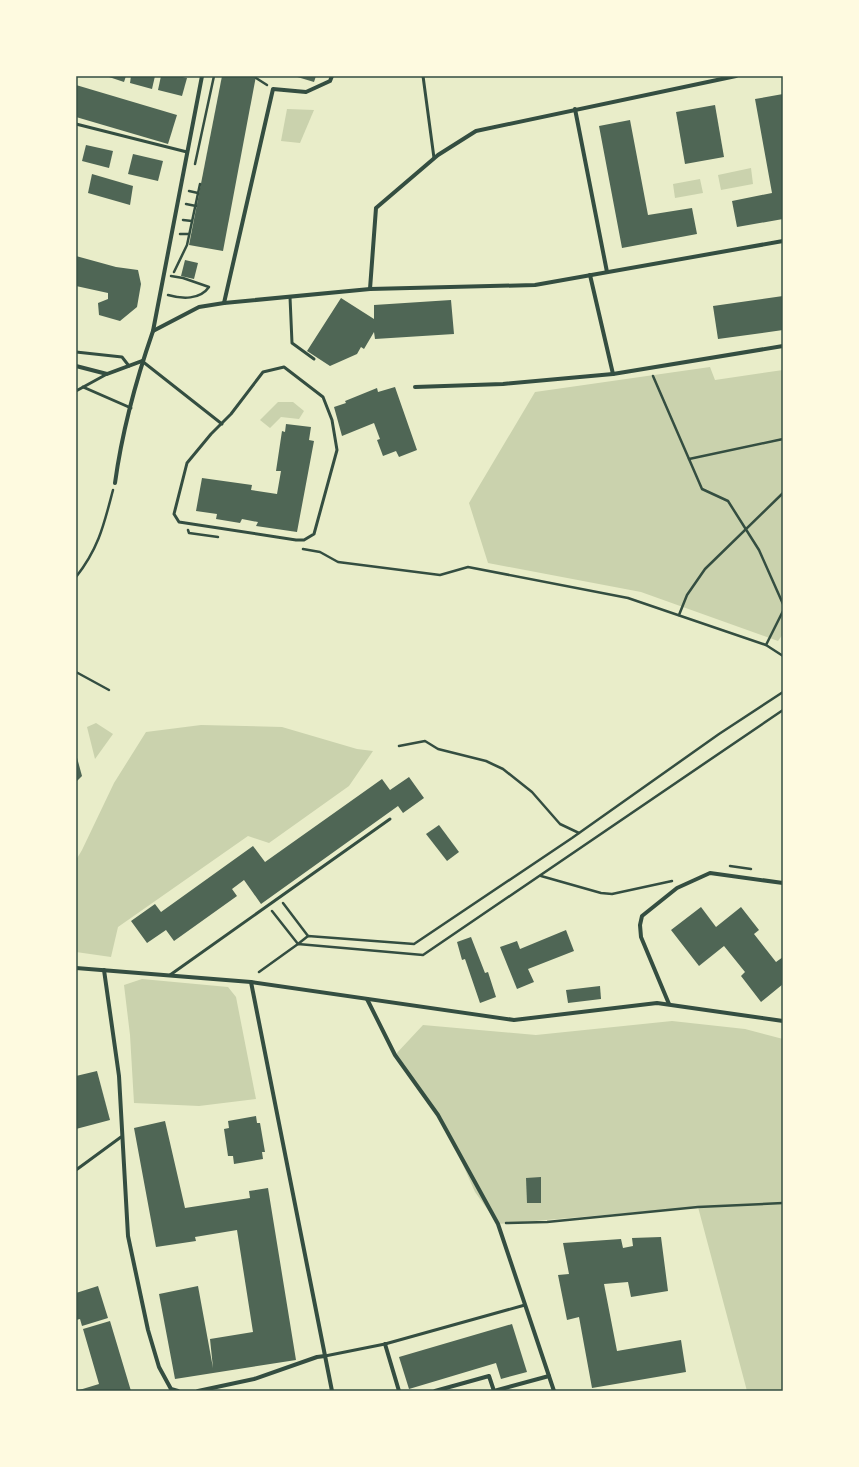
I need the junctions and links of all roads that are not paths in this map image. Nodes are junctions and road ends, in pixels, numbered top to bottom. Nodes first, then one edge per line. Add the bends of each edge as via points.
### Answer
1 (202, 76) edge
2 (332, 76) edge
3 (423, 76) edge
4 (736, 76) edge
5 (575, 109) junction
6 (76, 124) edge
7 (187, 152) junction
8 (434, 158) junction
9 (783, 241) edge
10 (607, 272) junction
11 (590, 275) junction
12 (370, 289) junction
13 (290, 296) junction
14 (224, 303) junction
15 (153, 331) junction
16 (783, 346) edge
17 (76, 352) edge
18 (314, 359) dead end
19 (142, 362) junction
20 (76, 366) edge
21 (130, 366) junction
22 (107, 374) junction
23 (614, 374) junction
24 (415, 387) dead end
25 (83, 388) junction
26 (76, 391) edge
27 (130, 408) junction
28 (222, 424) junction
29 (115, 483) road end
30 (390, 819) dead end
31 (783, 883) edge
32 (76, 968) edge
33 (104, 970) junction
34 (170, 975) junction
35 (251, 982) junction
36 (367, 999) junction
37 (668, 1004) junction
38 (783, 1021) edge
39 (122, 1137) junction
40 (76, 1170) edge
41 (525, 1305) junction
42 (385, 1344) junction
43 (324, 1356) junction
44 (549, 1376) junction
45 (178, 1391) edge
46 (198, 1391) edge
47 (332, 1391) edge
48 (399, 1391) edge
49 (436, 1391) edge
50 (554, 1391) edge

1 - 7 street
2 - 14 street via 330,81 306,92 273,89
3 - 8 lane
4 - 5 street
5 - 8 street via 476,131
5 - 10 street
6 - 7 lane
7 - 15 street
8 - 12 street via 376,208
9 - 10 street
10 - 11 street
11 - 12 street via 535,285
11 - 23 street
12 - 13 street
13 - 14 street
13 - 18 lane via 292,343
14 - 15 street via 199,307
15 - 19 street
16 - 23 street
17 - 21 lane via 122,357
19 - 21 street
19 - 27 street
19 - 28 lane
20 - 22 street
21 - 22 street
22 - 25 lane
23 - 24 street via 503,384
25 - 26 lane
25 - 27 lane
27 - 29 street
28 - 28 lane via 263,372 284,367 323,397 332,420 337,450 314,534 304,540 296,540 179,522 174,514 187,463
30 - 34 lane
31 - 37 street via 710,872 677,888 642,916 641,937
32 - 33 street
33 - 34 street
33 - 39 street via 119,1076
34 - 35 street
35 - 36 street
35 - 43 street
36 - 37 street via 514,1020 657,1003
36 - 41 street via 395,1055 438,1115 498,1224
37 - 38 street
39 - 40 lane
39 - 45 street via 128,1236 148,1330 159,1368 171,1389
41 - 42 lane
41 - 44 street
42 - 43 lane
42 - 48 street
43 - 46 street via 254,1378
43 - 47 street
44 - 49 street via 494,1391 489,1376
44 - 50 street

